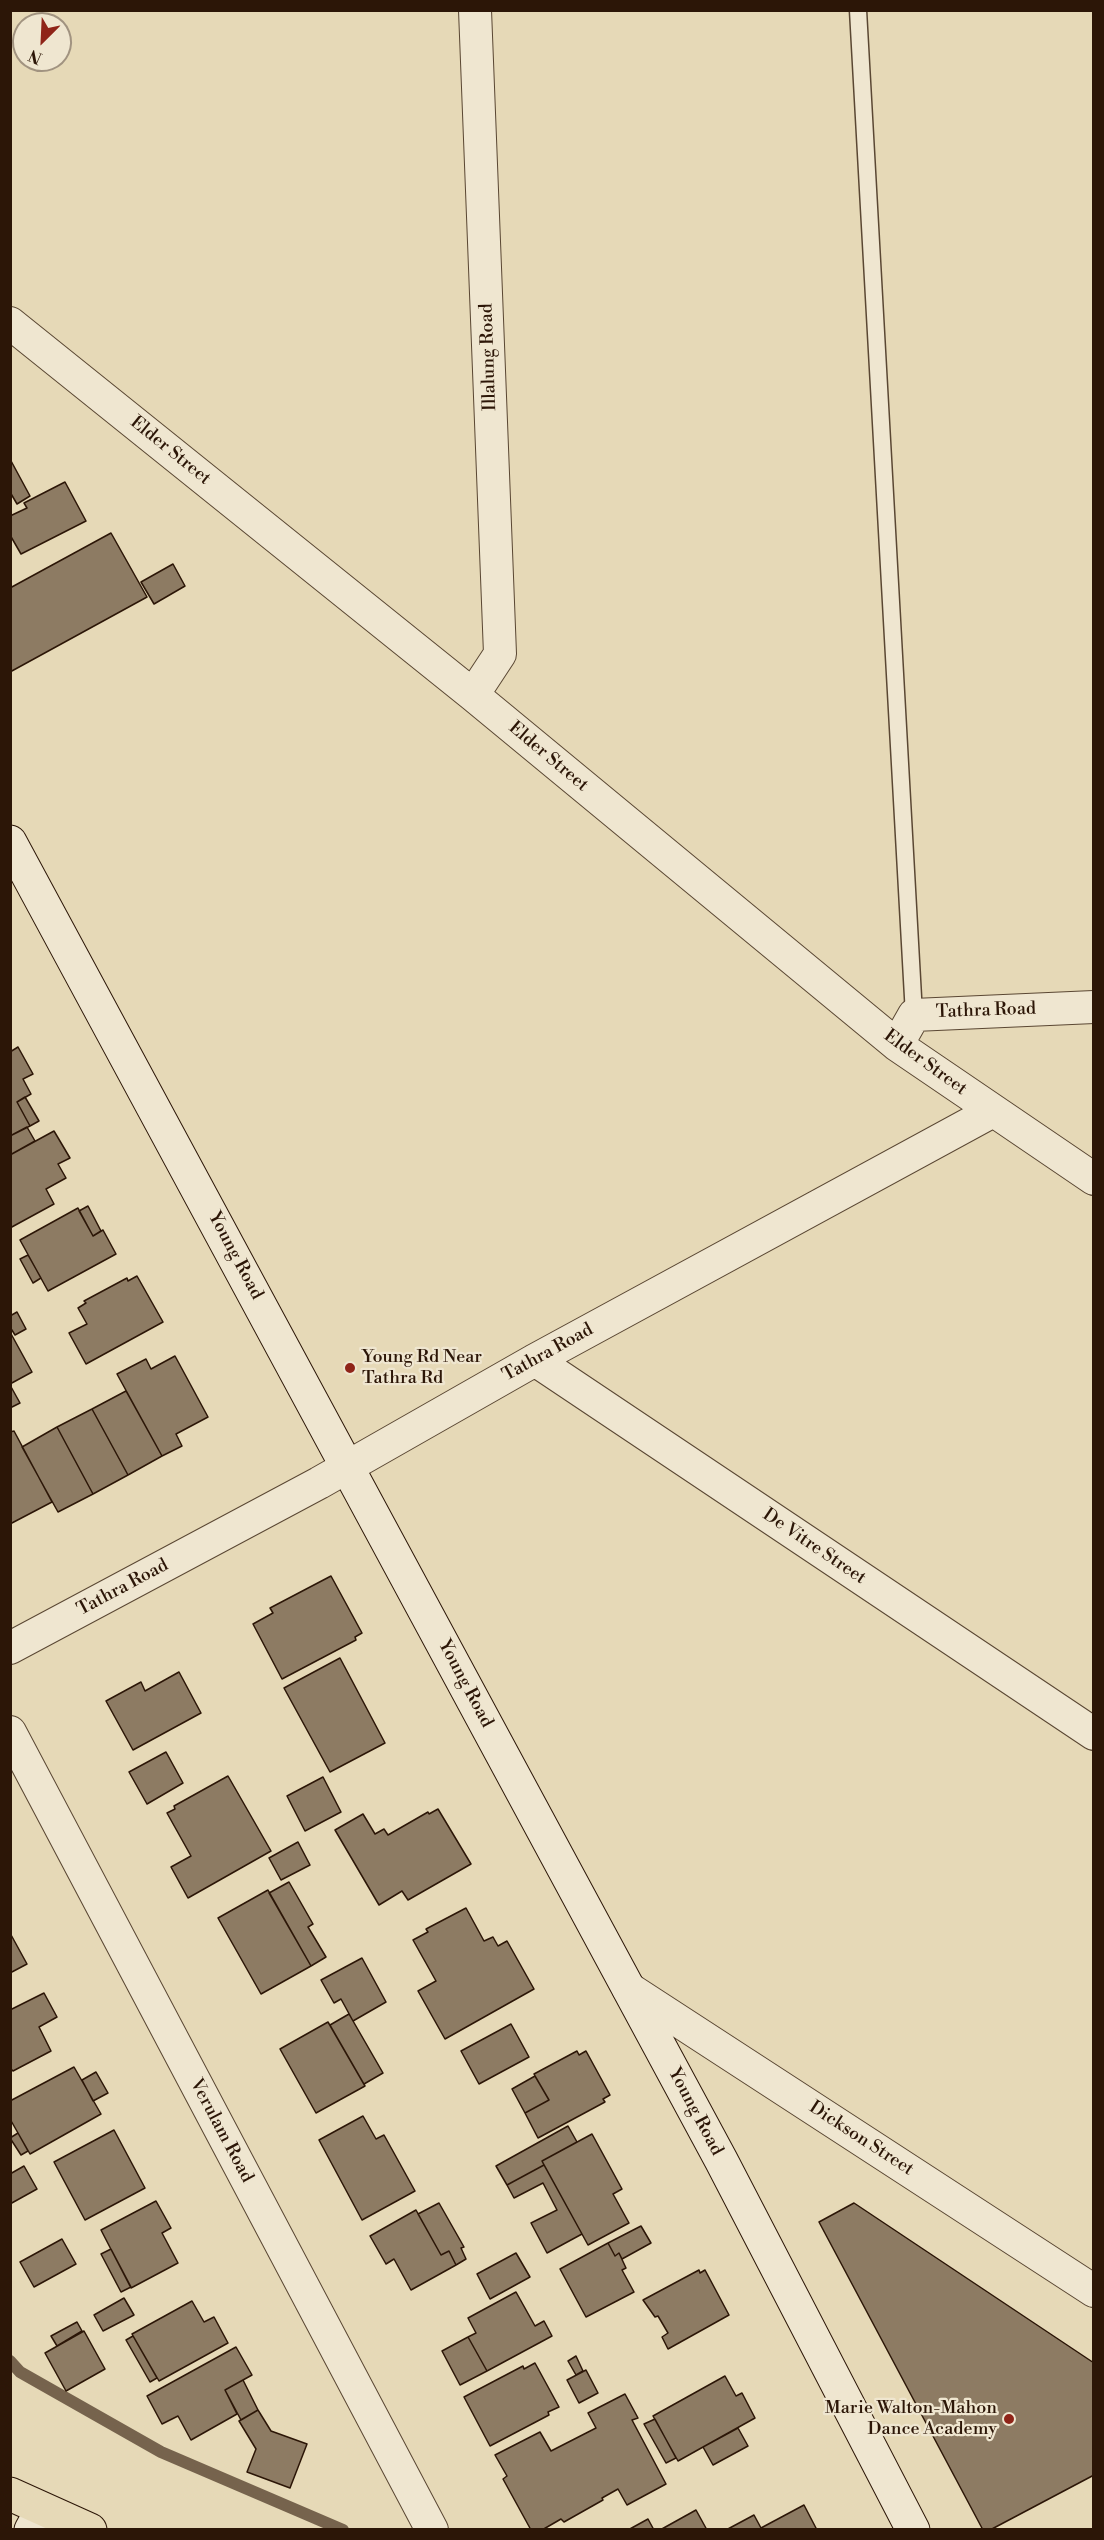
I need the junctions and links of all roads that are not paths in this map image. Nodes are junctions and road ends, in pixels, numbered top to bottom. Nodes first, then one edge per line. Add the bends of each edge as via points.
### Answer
1 (475, 10) edge
2 (858, 10) edge
3 (10, 323) edge
4 (472, 695) junction
5 (10, 842) edge
6 (1094, 1007) edge
7 (914, 1015) junction
8 (897, 1046) junction
9 (993, 1111) junction
10 (1094, 1179) edge
11 (535, 1360) junction
12 (348, 1467) junction
13 (10, 1648) edge
14 (10, 1732) edge
15 (1094, 1734) edge
16 (628, 1988) junction
17 (1094, 2291) edge
18 (10, 2494) edge
19 (37, 2520) edge
20 (90, 2529) edge
21 (432, 2529) edge
22 (913, 2529) edge

1 - 4 street, Illalung Road via 500,654
2 - 7 lane
3 - 4 street, Elder Street
4 - 8 street, Elder Street
5 - 12 street, Young Road
6 - 7 street, Tathra Road
7 - 8 street, Tathra Road
8 - 9 street, Elder Street
9 - 10 street, Elder Street
9 - 11 street, Tathra Road
11 - 12 street, Tathra Road
11 - 15 street, De Vitre Street
12 - 13 street, Tathra Road
12 - 16 street, Young Road
14 - 21 street, Verulam Road
16 - 17 street, Dickson Street
16 - 22 street, Young Road
18 - 19 highway
19 - 20 highway

